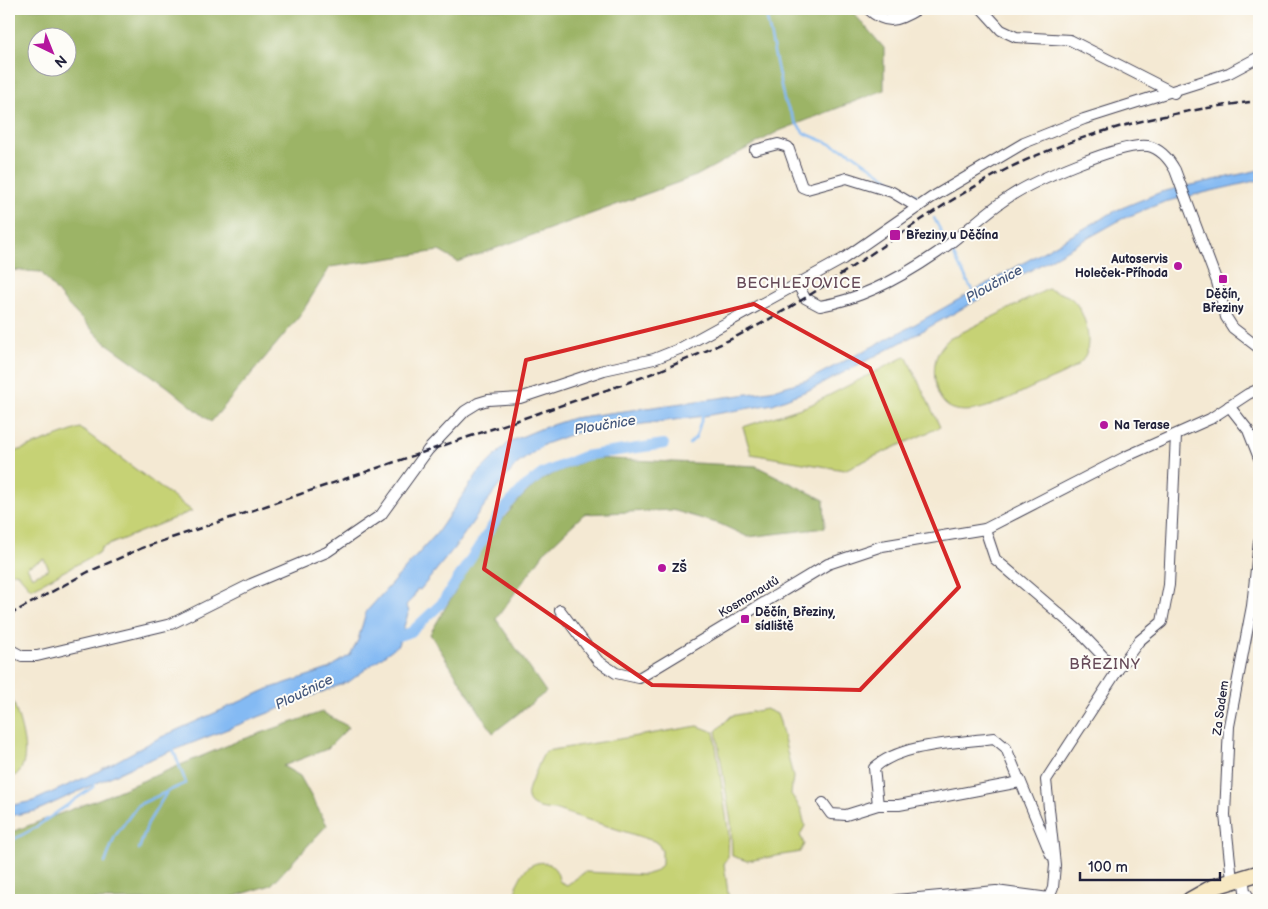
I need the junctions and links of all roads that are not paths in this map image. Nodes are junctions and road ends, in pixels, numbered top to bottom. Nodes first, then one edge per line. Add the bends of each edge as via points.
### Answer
1 (868, 9) edge
2 (918, 9) edge
3 (982, 9) edge
4 (1259, 57) edge
5 (1174, 93) junction
6 (755, 150) dead end
7 (917, 208) junction
8 (798, 285) junction
9 (1259, 348) edge
10 (1259, 389) edge
11 (1229, 406) junction
12 (1176, 435) junction
13 (1259, 458) edge
14 (985, 528) junction
15 (1259, 541) edge
16 (560, 610) dead end
17 (9, 650) edge
18 (1117, 671) junction
19 (1020, 780) junction
20 (823, 803) dead end
21 (878, 805) junction
22 (1055, 865) junction
23 (1259, 873) edge
24 (1237, 879) junction
25 (1049, 899) edge
26 (896, 900) edge
27 (1190, 900) edge
28 (1251, 900) edge

1 - 2 street via 879,18 890,21 904,18
3 - 5 street via 1001,30 1016,37 1070,40
4 - 5 street via 1229,74
5 - 7 street via 1084,119 1024,143
6 - 7 street via 778,144 788,147 802,187 808,189 847,178 892,192
7 - 8 street via 843,259
8 - 9 street via 805,298 820,306 838,303 876,288 944,248 993,208 1029,185 1138,146 1158,150 1171,161 1217,282 1226,317 1233,328
8 - 17 street via 703,337 654,359 604,370 520,398 478,403 465,411 428,450 381,515 327,552 251,584 171,624 37,656 22,656
10 - 11 street, Kosmonautů
11 - 12 street, Kosmonautů
11 - 13 street via 1248,430
12 - 14 street, Kosmonautů via 1127,456
12 - 18 street via 1169,584 1162,622 1139,642
14 - 16 street, Kosmonautů via 882,546 828,564 639,678 616,673 598,661
14 - 18 street via 995,559 1077,629
15 - 24 street, Za Sadem via 1252,606 1229,726 1225,815
18 - 22 street via 1046,780
19 - 21 street via 899,805
19 - 21 street via 1006,748 994,738 914,750 884,759 874,768
19 - 22 street
20 - 21 street via 831,814 846,815
22 - 25 street
23 - 24 main road
24 - 27 main road
24 - 28 street, Za Sadem
25 - 26 street via 996,891

